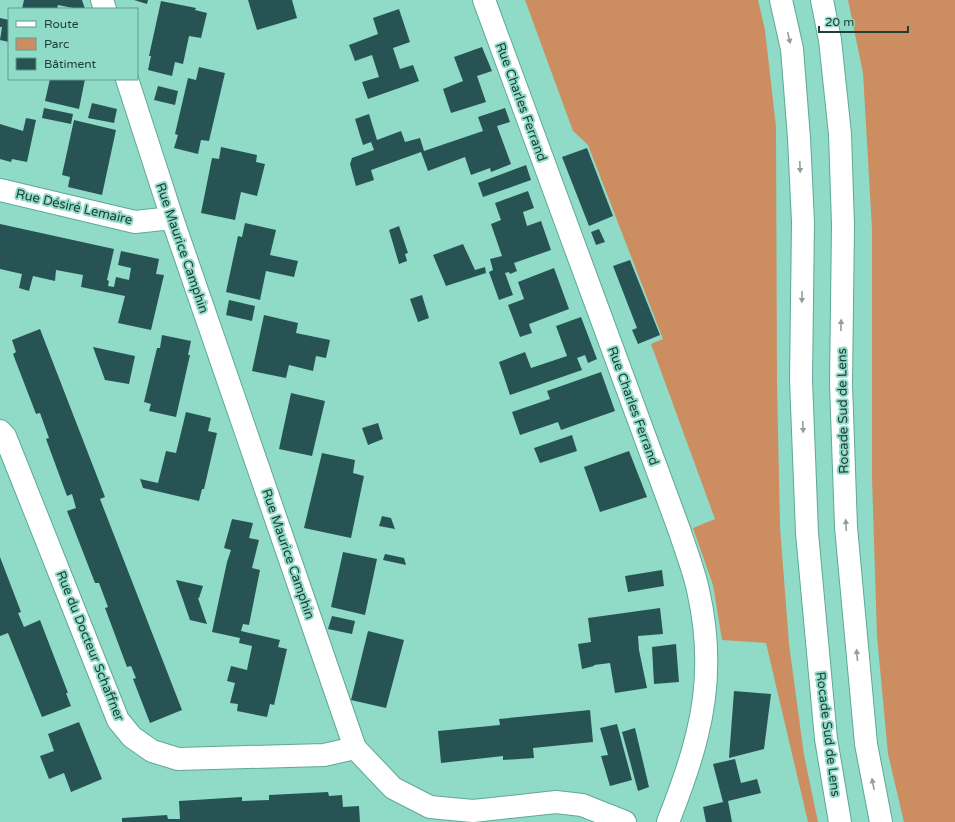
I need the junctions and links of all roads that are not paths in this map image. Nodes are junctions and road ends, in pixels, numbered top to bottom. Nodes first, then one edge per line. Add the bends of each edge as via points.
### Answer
1 (484, 0) edge
2 (781, 0) edge
3 (822, 0) edge
4 (127, 80) edge
5 (0, 190) edge
6 (172, 218) junction
7 (0, 431) edge
8 (355, 748) junction
9 (625, 822) edge
10 (668, 822) edge
11 (840, 822) edge
12 (881, 822) edge

1 - 10 main road, Rue Charles Ferrand via 677,525 698,590 706,643 705,688 698,735
2 -> 11 main road, Rocade Sud de Lens via 792,48 799,138 803,222 801,380 807,533 826,739
12 -> 3 main road, Rocade Sud de Lens via 866,744 846,526 841,384 843,225 840,134 830,40
4 - 6 main road, Rue Maurice Camphin
5 - 6 main road, Rue Désiré Lemaire via 135,222
6 - 8 main road, Rue Maurice Camphin
7 - 8 main road, Rue du Docteur Schaffner via 6,436 118,720 132,737 152,751 178,759 324,755
8 - 9 main road, Rue Maurice Camphin via 393,788 430,807 473,811 556,802 582,805

